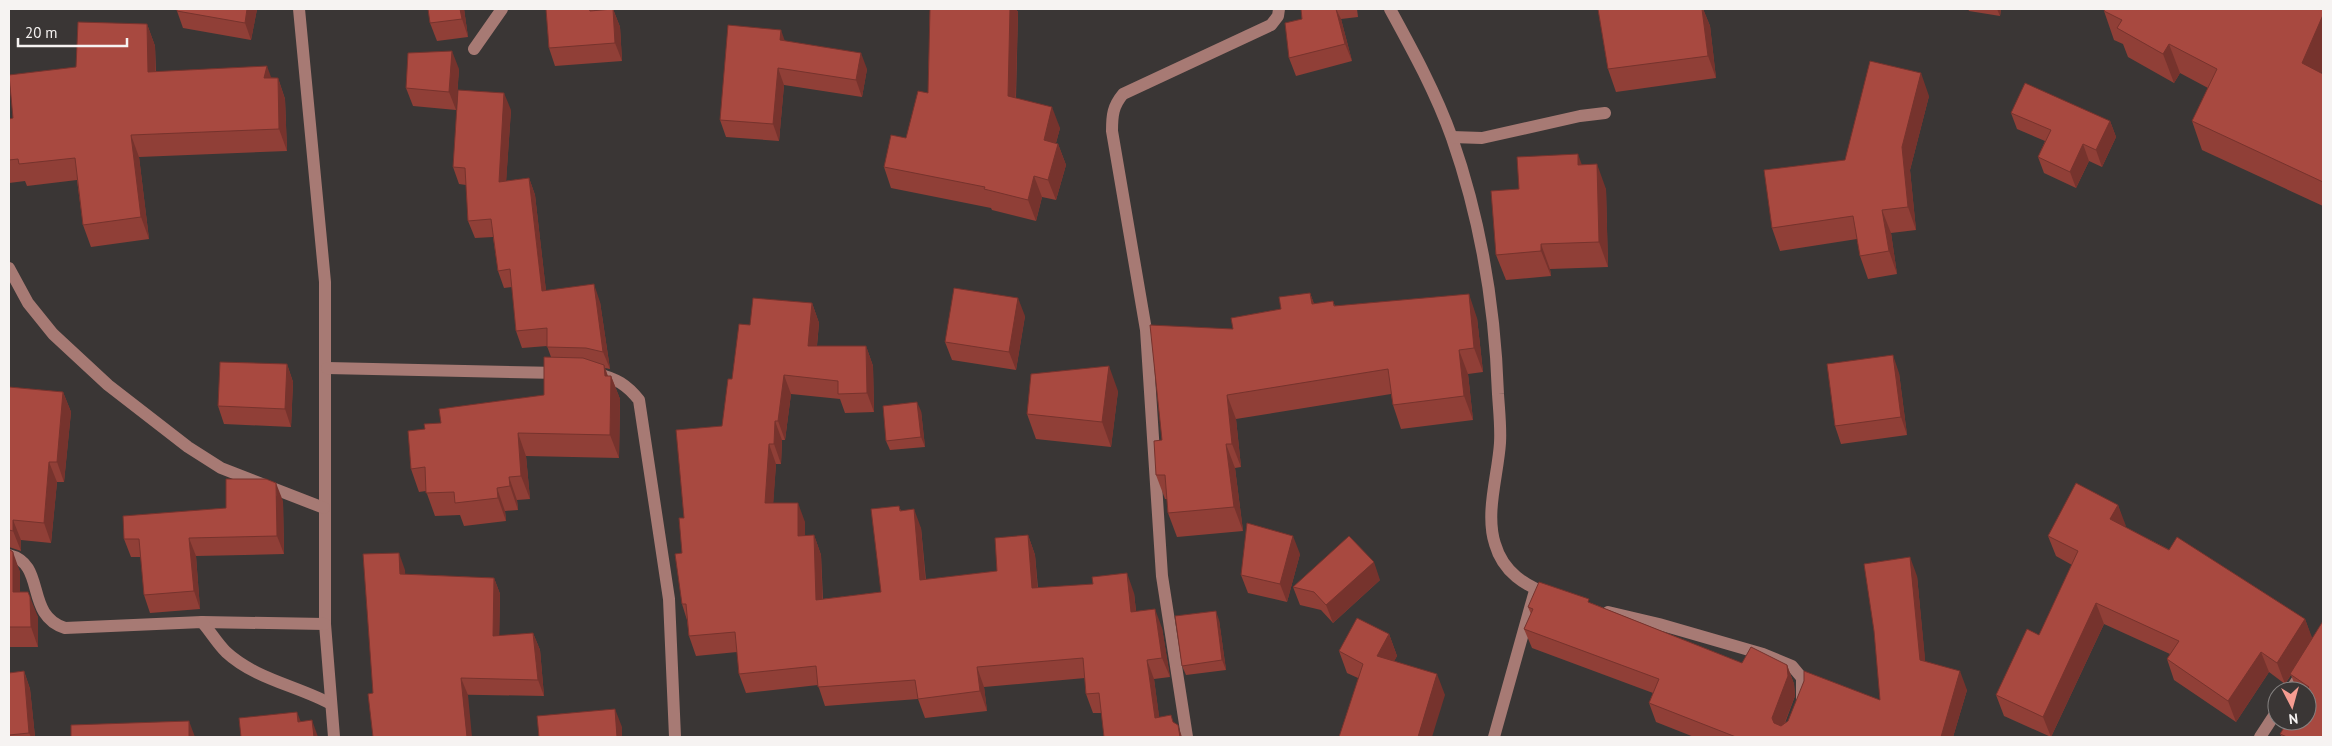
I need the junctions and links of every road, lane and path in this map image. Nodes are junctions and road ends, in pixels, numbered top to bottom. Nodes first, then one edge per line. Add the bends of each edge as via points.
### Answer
1 (299, 9) edge
2 (502, 9) edge
3 (1279, 9) edge
4 (1390, 9) edge
5 (474, 49) dead end
6 (1605, 114) dead end
7 (1452, 137) junction
8 (9, 268) edge
9 (327, 368) junction
10 (324, 508) junction
11 (9, 555) edge
12 (1535, 589) junction
13 (1560, 598) edge
14 (1594, 609) edge
15 (202, 622) junction
16 (326, 624) junction
17 (2313, 656) edge
18 (2297, 681) edge
19 (331, 704) junction
20 (1797, 713) edge
21 (2267, 726) edge
22 (334, 737) edge
23 (675, 737) edge
24 (1187, 737) edge
25 (1494, 737) edge
26 (2260, 737) edge

1 - 9 street via 325,282
2 - 5 street
3 - 24 street via 1271,25 1123,94 1114,104 1112,116 1146,330 1162,576
4 - 7 street via 1427,77
6 - 7 street via 1580,116 1482,138
7 - 12 street via 1482,249 1496,336 1500,441 1491,522 1495,545 1508,572
8 - 10 street via 28,304 53,334 108,385 188,447 221,468
9 - 10 street
9 - 23 street via 578,373 613,378 629,388 639,400 669,599
10 - 16 street
11 - 15 street via 19,558 30,571 42,611 54,624 80,629
12 - 13 street
12 - 25 street
14 - 20 street via 1702,635 1792,666 1802,678 1803,697
15 - 16 street
15 - 19 street via 226,652 245,666
16 - 19 street
17 - 18 street
19 - 22 street
21 - 26 street

